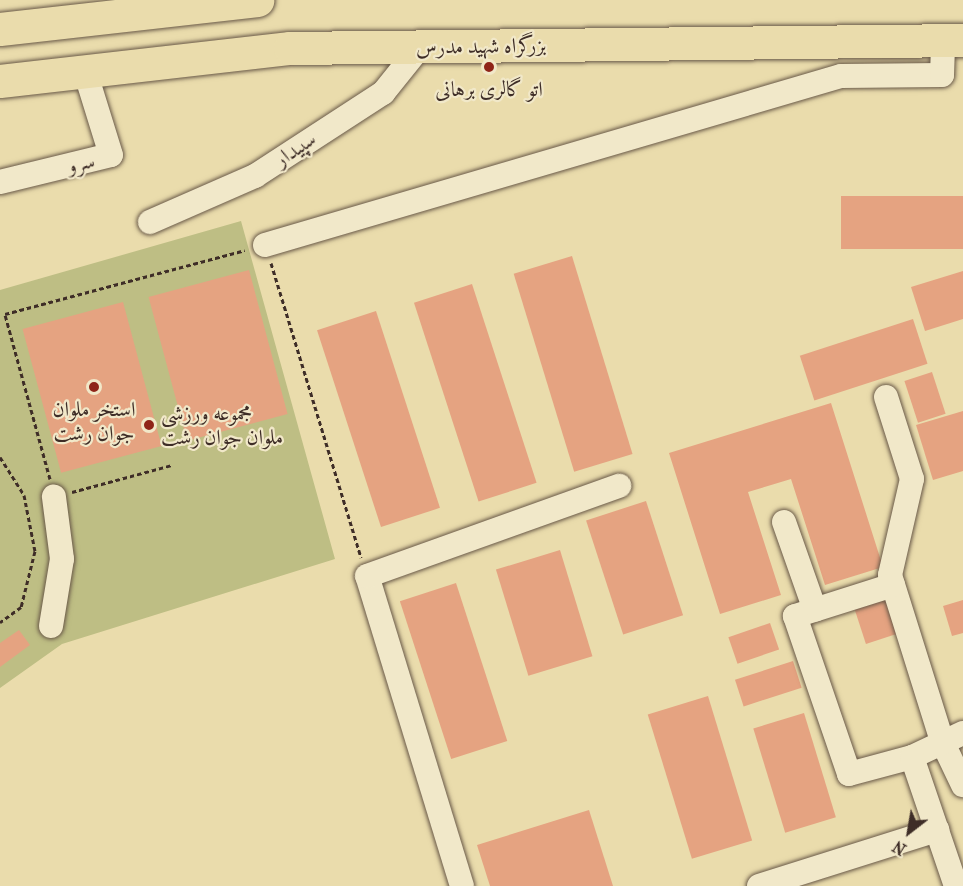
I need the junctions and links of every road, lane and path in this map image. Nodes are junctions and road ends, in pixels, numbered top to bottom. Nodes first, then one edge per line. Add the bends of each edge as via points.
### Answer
1 (242, 1) edge
2 (0, 29) edge
3 (956, 42) edge
4 (420, 47) junction
5 (85, 71) junction
6 (0, 81) edge
7 (0, 182) edge
8 (150, 222) dead end
9 (265, 245) junction
10 (886, 397) dead end
11 (0, 457) edge
12 (172, 465) dead end
13 (619, 486) dead end
14 (54, 496) junction
15 (784, 522) dead end
16 (367, 576) junction
17 (893, 585) junction
18 (815, 610) junction
19 (0, 622) edge
20 (51, 626) dead end
21 (953, 737) edge
22 (912, 757) junction
23 (963, 785) edge
24 (937, 830) junction
25 (462, 886) edge
26 (759, 886) edge
27 (956, 886) edge

1 - 2 highway
3 - 4 highway, بزرگراه شهید مدرس
3 - 9 street via 942,75 842,76
4 - 5 highway, بزرگراه شهید مدرس via 290,48
4 - 8 street, سپیدار via 383,93 255,176
5 - 6 highway, بزرگراه شهید مدرس
5 - 7 street, سرو via 111,156
9 - 14 path via 5,314
9 - 16 path
10 - 17 street via 912,479 890,575
11 - 19 path via 24,495 34,551 21,607
12 - 14 path
13 - 16 street
14 - 20 street via 62,559
15 - 18 street
16 - 25 street
17 - 18 street
17 - 21 street
18 - 22 street via 795,616 849,774
21 - 22 street
21 - 23 street
22 - 24 street
24 - 26 street
24 - 27 street

